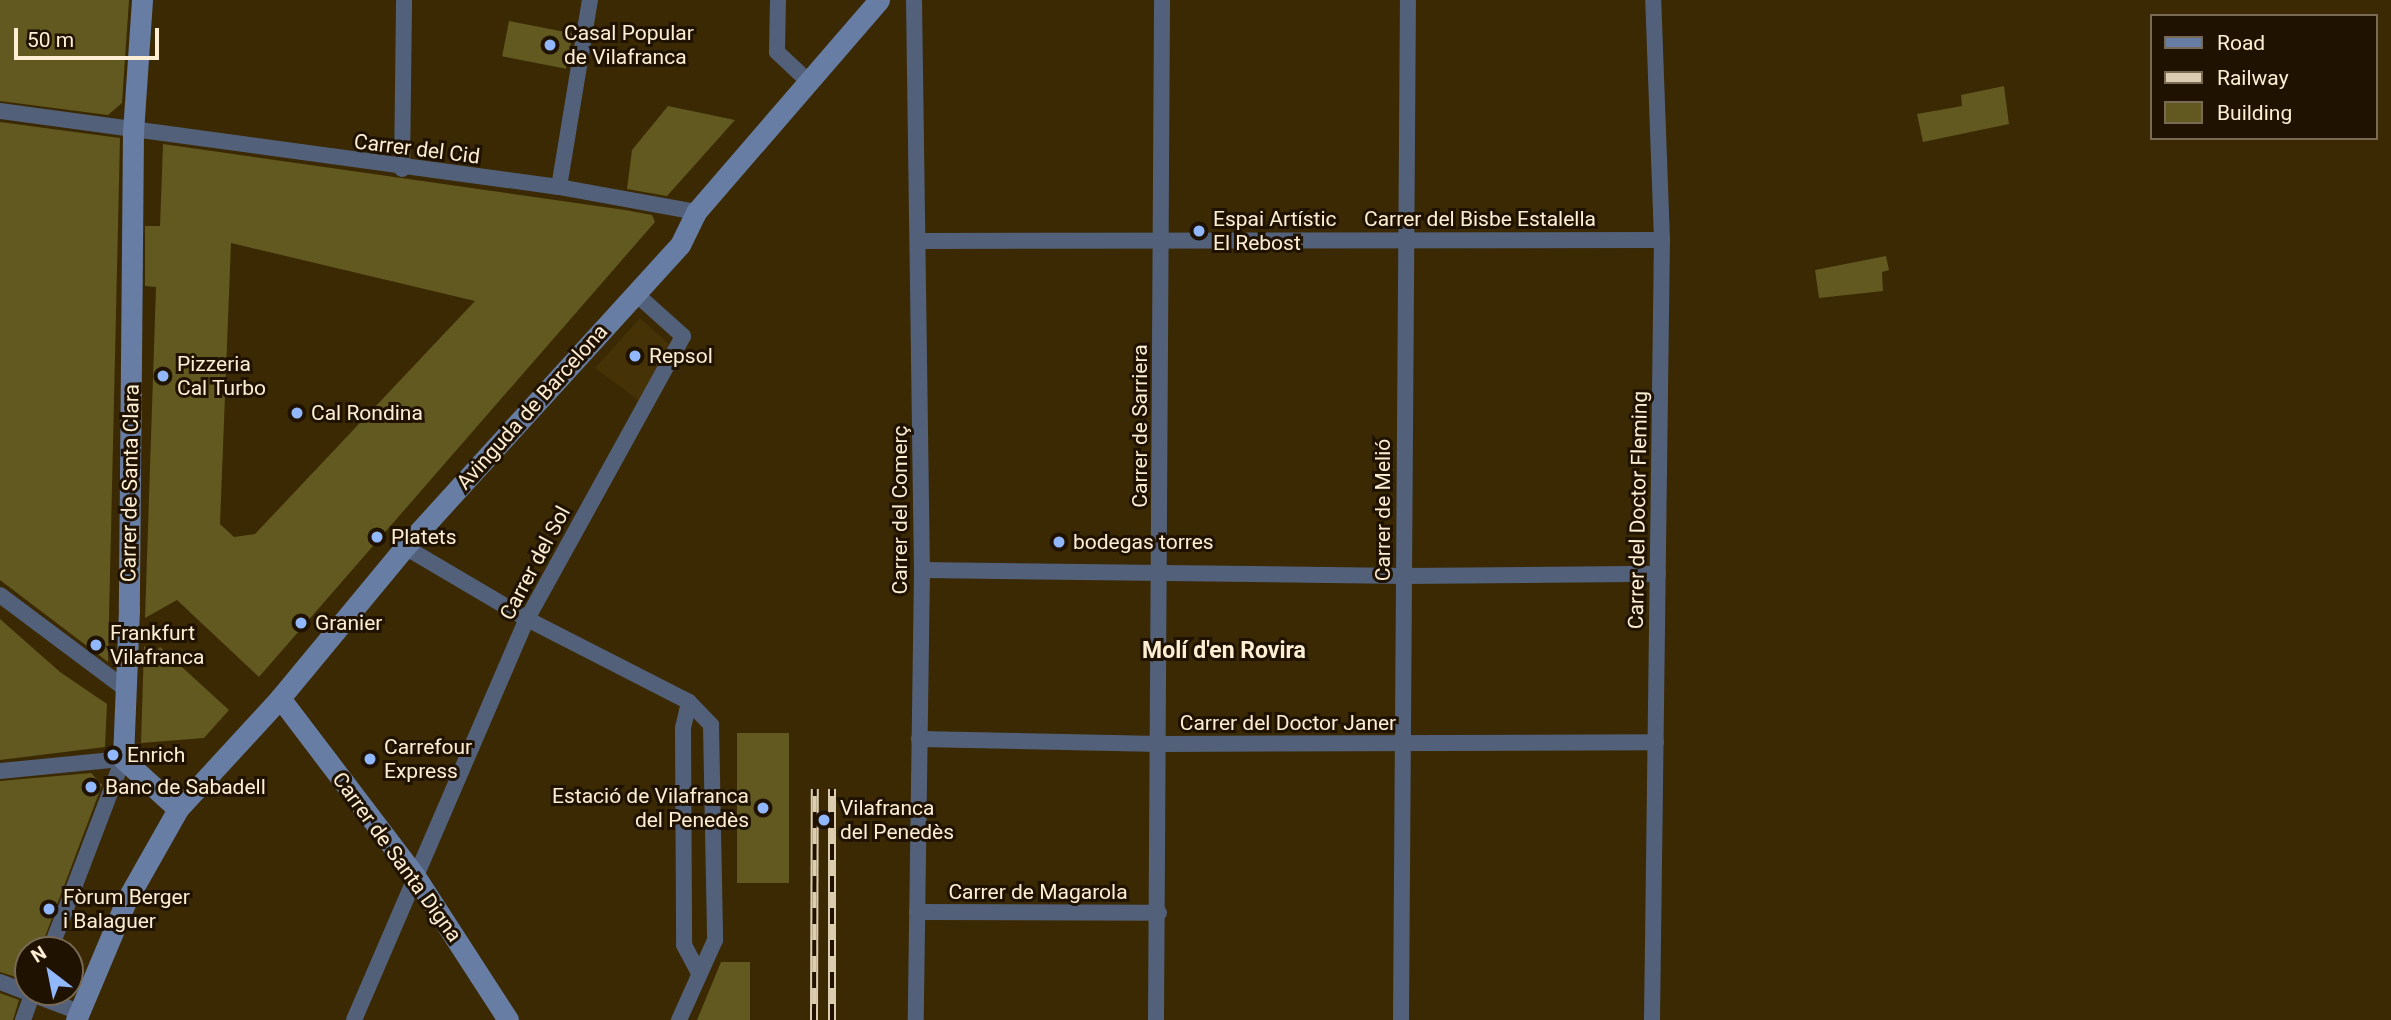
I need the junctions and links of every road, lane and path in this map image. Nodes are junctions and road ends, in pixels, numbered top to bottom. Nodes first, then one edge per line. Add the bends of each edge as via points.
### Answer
1 (142, 0) edge
2 (404, 0) edge
3 (590, 0) edge
4 (778, 0) edge
5 (879, 0) edge
6 (914, 0) edge
7 (1163, 0) edge
8 (1408, 0) edge
9 (1653, 0) edge
10 (810, 83) junction
11 (0, 111) edge
12 (133, 131) junction
13 (402, 169) junction
14 (558, 187) junction
15 (696, 212) junction
16 (1406, 240) junction
17 (1662, 240) junction
18 (920, 241) junction
19 (1162, 241) junction
20 (635, 293) junction
21 (405, 547) junction
22 (922, 570) junction
23 (1161, 572) junction
24 (1658, 574) junction
25 (1404, 576) junction
26 (0, 595) edge
27 (527, 619) junction
28 (127, 690) junction
29 (280, 698) junction
30 (689, 702) junction
31 (919, 739) junction
32 (1656, 742) junction
33 (1160, 744) junction
34 (1403, 744) junction
35 (123, 759) junction
36 (0, 771) edge
37 (178, 809) junction
38 (415, 876) junction
39 (917, 912) junction
40 (1160, 913) junction
41 (55, 936) edge
42 (698, 971) junction
43 (58, 1006) edge
44 (78, 1016) edge
45 (354, 1020) edge
46 (508, 1020) edge
47 (679, 1020) edge
48 (916, 1020) edge
49 (1156, 1020) edge
50 (1401, 1020) edge
51 (1652, 1020) edge

1 - 12 street, Carrer de Santa Clara
2 - 13 street
3 - 14 street
4 - 10 street via 777,52
5 - 10 street, Avinguda de Barcelona
6 - 18 street, Carrer del Comerç
7 - 19 street, Carrer de Sarriera
8 - 16 street, Carrer de Melió
9 - 17 street, Carrer del Doctor Fleming
10 - 15 street, Avinguda de Barcelona
11 - 12 street, Carrer del Cid
12 - 13 street, Carrer del Cid
12 - 28 street, Carrer de Santa Clara
13 - 14 street, Carrer del Cid
14 - 15 street, Carrer del Cid
15 - 20 street, Avinguda de Barcelona via 680,245
16 - 17 street, Carrer del Bisbe Estalella
16 - 19 street, Carrer del Bisbe Estalella
16 - 25 street, Carrer de Melió
17 - 24 street, Carrer del Doctor Fleming
18 - 19 street, Carrer del Bisbe Estalella
18 - 22 street, Carrer del Comerç
19 - 23 street, Carrer de Sarriera
20 - 21 street, Avinguda de Barcelona
20 - 27 street, Carrer del Sol via 683,336
21 - 27 street
21 - 29 street, Avinguda de Barcelona
22 - 23 street
22 - 31 street, Carrer del Comerç
23 - 25 street
23 - 33 street, Carrer de Sarriera
24 - 25 street
24 - 32 street, Carrer del Doctor Fleming
25 - 34 street, Carrer de Melió
26 - 28 street
27 - 30 street
27 - 38 street, Carrer del Sol
28 - 35 street, Carrer de Santa Clara
29 - 37 street, Avinguda de Barcelona
29 - 38 street, Carrer de Santa Digna
30 - 42 street via 682,728 684,945
30 - 42 street via 711,725 713,776 715,940
31 - 33 street, Carrer del Doctor Janer
31 - 39 street, Carrer del Comerç
32 - 34 street, Carrer del Doctor Janer
32 - 51 street, Carrer del Doctor Fleming
33 - 34 street, Carrer del Doctor Janer
33 - 40 street, Carrer de Sarriera
34 - 50 street, Carrer de Melió
35 - 36 street
35 - 37 street
35 - 41 street
37 - 44 street, Avinguda de Barcelona via 126,901
38 - 45 street, Carrer del Sol
38 - 46 street, Carrer de Santa Digna
39 - 40 street, Carrer de Magarola
39 - 48 street, Carrer del Comerç
40 - 49 street, Carrer de Sarriera
42 - 47 street
43 - 44 street

